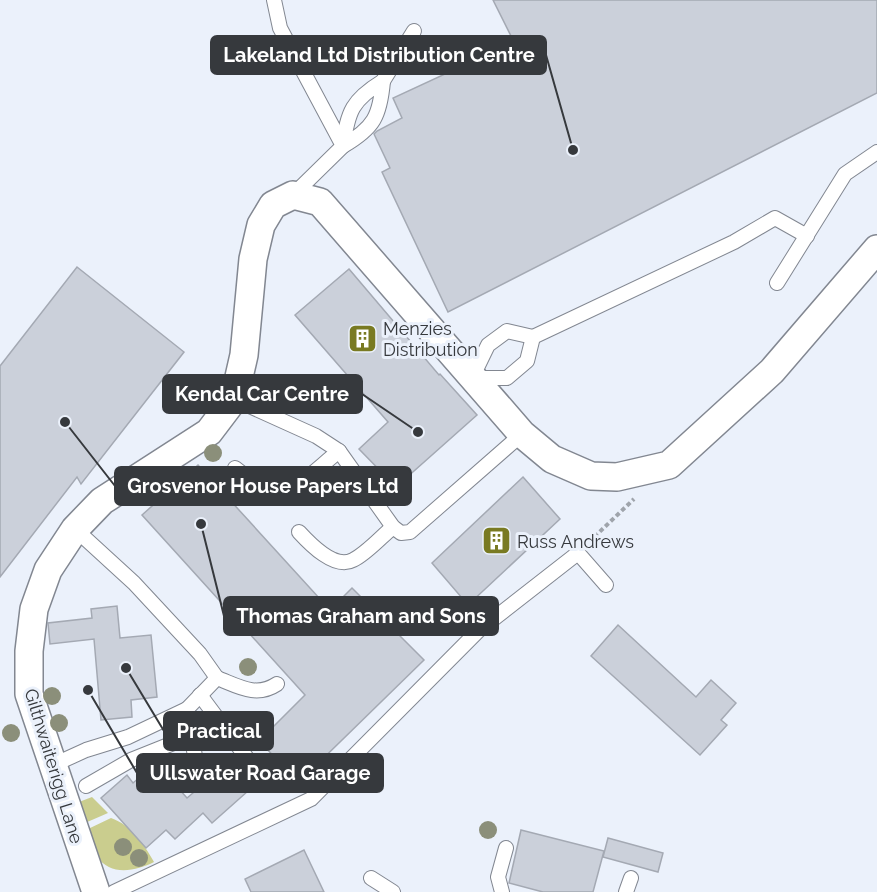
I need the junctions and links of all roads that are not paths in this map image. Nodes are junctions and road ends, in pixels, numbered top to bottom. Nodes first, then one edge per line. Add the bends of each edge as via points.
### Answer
1 (267, 0) edge
2 (274, 0) edge
3 (280, 28) junction
4 (414, 31) dead end
5 (383, 81) junction
6 (343, 146) junction
7 (877, 152) edge
8 (293, 195) junction
9 (807, 236) junction
10 (877, 249) edge
11 (777, 283) dead end
12 (533, 337) junction
13 (472, 378) junction
14 (234, 399) junction
15 (522, 434) junction
16 (339, 451) junction
17 (235, 468) dead end
18 (393, 527) junction
19 (75, 529) junction
20 (299, 532) dead end
21 (606, 585) dead end
22 (217, 678) junction
23 (277, 684) dead end
24 (200, 695) junction
25 (187, 709) junction
26 (191, 736) junction
27 (53, 765) junction
28 (198, 774) dead end
29 (267, 784) dead end
30 (86, 786) dead end
31 (506, 848) dead end
32 (371, 878) dead end
33 (631, 878) dead end
34 (96, 892) edge
35 (114, 892) edge
36 (393, 892) edge
37 (502, 892) edge
38 (626, 892) edge

1 - 3 lane
2 - 3 lane
3 - 6 lane
4 - 5 lane
5 - 6 lane via 364,92 347,117
5 - 6 lane via 380,108 362,135
6 - 8 lane
7 - 9 lane via 845,174
8 - 13 street via 320,202
8 - 14 street, Gilthwaiterigg Lane via 273,205 261,225 253,259 244,355
9 - 11 lane
9 - 12 lane via 775,218 735,242
10 - 15 street via 772,371 669,465 617,477 591,476 552,459
12 - 13 lane via 527,361 507,378
12 - 13 lane via 507,331 488,345
13 - 15 street
14 - 16 lane via 316,436
14 - 19 street, Gilthwaiterigg Lane via 209,432 102,501
15 - 18 lane via 410,532 401,533
16 - 17 lane via 292,488 271,490 253,483
16 - 18 lane
18 - 20 lane via 352,561 340,563 314,549
19 - 22 lane via 134,583
19 - 27 street, Gilthwaiterigg Lane via 48,570 34,609 29,651 29,694
21 - 35 lane via 578,553 478,631 311,799
22 - 23 lane via 251,690 267,691
22 - 24 lane
24 - 25 lane
24 - 29 lane
25 - 26 lane
25 - 27 lane via 128,737
26 - 28 lane
26 - 30 lane via 131,760
27 - 34 street, Gilthwaiterigg Lane
31 - 37 lane via 498,877
32 - 36 lane
33 - 38 lane

